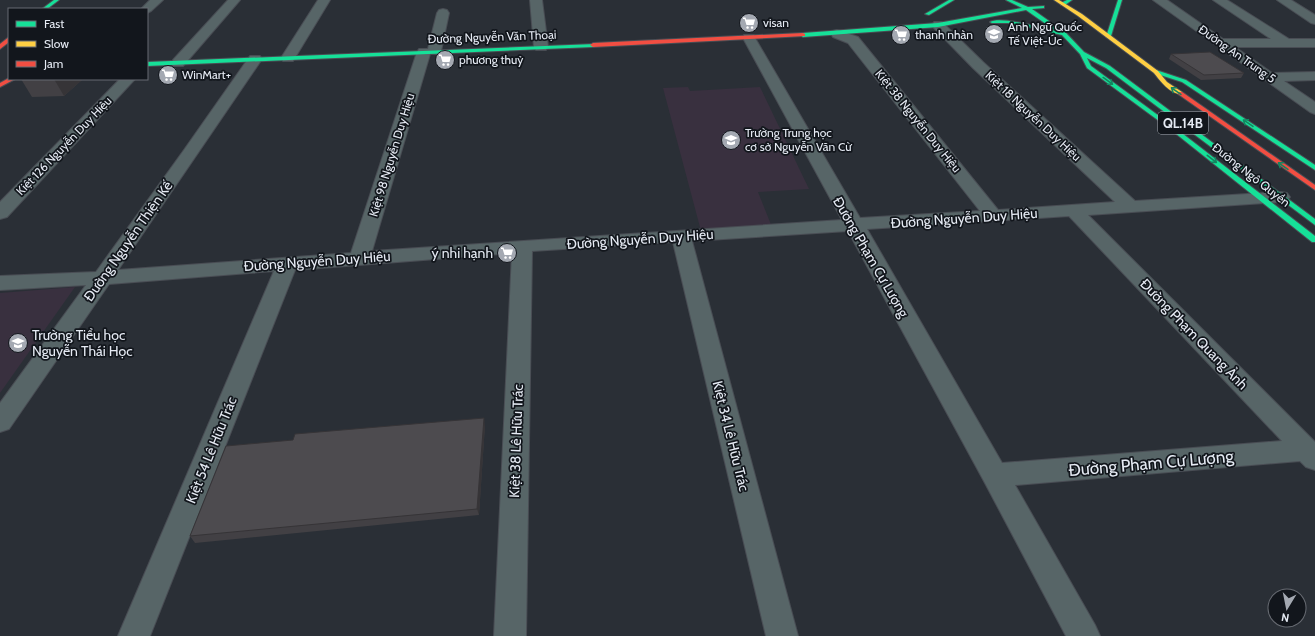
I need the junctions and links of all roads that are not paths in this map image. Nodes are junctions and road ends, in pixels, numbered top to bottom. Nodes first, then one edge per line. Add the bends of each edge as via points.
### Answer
1 (57, 0) edge
2 (157, 0) edge
3 (234, 0) edge
4 (324, 0) edge
5 (536, 0) edge
6 (952, 0) edge
7 (1008, 0) edge
8 (1120, 0) edge
9 (1159, 0) edge
10 (1219, 0) edge
11 (1284, 0) edge
12 (1063, 1) edge
13 (996, 3) dead end
14 (45, 8) edge
15 (148, 8) edge
16 (1027, 8) junction
17 (1296, 8) junction
18 (1315, 8) edge
19 (951, 10) dead end
20 (443, 13) dead end
21 (924, 18) junction
22 (1315, 20) edge
23 (957, 21) junction
24 (837, 34) junction
25 (1064, 34) junction
26 (1108, 36) junction
27 (749, 38) junction
28 (8, 40) edge
29 (1221, 43) junction
30 (1286, 43) junction
31 (1315, 43) edge
32 (0, 47) edge
33 (541, 47) junction
34 (429, 52) junction
35 (1082, 53) junction
36 (288, 58) junction
37 (255, 59) junction
38 (178, 63) junction
39 (148, 64) edge
40 (1156, 72) junction
41 (1315, 76) edge
42 (1269, 77) junction
43 (10, 80) edge
44 (127, 80) edge
45 (0, 85) edge
46 (1315, 109) edge
47 (1315, 168) edge
48 (1315, 188) edge
49 (1281, 197) junction
50 (1261, 198) junction
51 (1130, 206) junction
52 (1073, 210) junction
53 (0, 213) edge
54 (994, 215) junction
55 (1315, 222) edge
56 (853, 226) junction
57 (681, 236) junction
58 (1315, 240) edge
59 (522, 246) junction
60 (360, 258) junction
61 (287, 264) junction
62 (102, 278) junction
63 (0, 283) edge
64 (0, 422) edge
65 (1311, 454) edge
66 (995, 475) junction
67 (134, 636) edge
68 (510, 636) edge
69 (782, 636) edge
70 (1084, 636) edge

1 - 14 main road
2 - 15 street
3 - 38 street
4 - 36 street
5 - 33 street
6 - 21 main road
7 - 13 main road
7 - 16 main road, Đường Ngô Quyền
8 - 26 main road
9 - 29 street, Đường An Trung 5
10 - 30 street
11 - 17 street
12 - 16 main road, Đường Nguyễn Văn Thoại
12 - 26 main road, Đường Ngô Quyền / QL.14B
16 - 23 main road, Đường Nguyễn Văn Thoại
16 - 25 main road, Đường Ngô Quyền / QL.14B
17 - 18 street
17 - 22 street
19 - 21 main road, Đường Nguyễn Văn Thoại
20 - 34 street, Kiệt 98 Nguyễn Duy Hiệu
21 - 23 main road, Đường Nguyễn Văn Thoại
21 - 24 main road, Đường Nguyễn Văn Thoại
21 - 24 main road, Đường Nguyễn Văn Thoại
21 - 51 street, Kiệt 18 Nguyễn Duy Hiệu
23 - 25 main road via 1008,22
24 - 27 main road, Đường Nguyễn Văn Thoại
24 - 54 street, Kiệt 38 Nguyễn Duy Hiệu via 853,40
25 - 35 main road, Đường Ngô Quyền / QL.14B
26 - 40 main road, Đường Ngô Quyền / QL.14B
27 - 33 main road, Đường Nguyễn Văn Thoại
27 - 56 street, Đường Phạm Cự Lượng
28 - 32 main road
29 - 30 street
29 - 42 street, Đường An Trung 5
30 - 31 street
33 - 34 main road, Đường Nguyễn Văn Thoại
34 - 36 main road, Đường Nguyễn Văn Thoại
34 - 60 street, Kiệt 98 Nguyễn Duy Hiệu
35 - 49 main road, Đường Ngô Quyền / QL.14B via 1108,67
35 -> 50 main road, Đường Ngô Quyền via 1089,67
36 - 37 main road, Đường Nguyễn Văn Thoại
37 - 38 main road, Đường Nguyễn Văn Thoại
37 - 62 street, Đường Nguyễn Thiện Kế
38 - 39 main road, Đường Nguyễn Văn Thoại
47 -> 40 main road, Đường Ngô Quyền via 1184,81
48 -> 40 main road, Đường Ngô Quyền / QL.14B via 1165,83
41 - 42 street
42 - 46 street, Đường An Trung 5
43 - 45 main road
44 - 53 street, Kiệt 126 Nguyễn Duy Hiệu
49 - 50 street, Đường Nguyễn Duy Hiệu
49 - 55 main road, Đường Ngô Quyền / QL.14B
50 - 51 street, Đường Nguyễn Duy Hiệu
50 - 58 main road, Đường Ngô Quyền
51 - 52 street, Đường Nguyễn Duy Hiệu
52 - 54 street, Đường Nguyễn Duy Hiệu
52 - 65 street, Đường Phạm Quang Ảnh
54 - 56 street, Đường Nguyễn Duy Hiệu
56 - 57 street, Đường Nguyễn Duy Hiệu
56 - 66 street, Đường Phạm Cự Lượng
57 - 59 street, Đường Nguyễn Duy Hiệu
57 - 69 street, Kiệt 34 Lê Hữu Trác
59 - 60 street, Đường Nguyễn Duy Hiệu
59 - 68 street, Kiệt 38 Lê Hữu Trác
60 - 61 street, Đường Nguyễn Duy Hiệu
61 - 62 street, Đường Nguyễn Duy Hiệu
61 - 67 street, Kiệt 54 Lê Hữu Trác
62 - 63 street, Đường Nguyễn Duy Hiệu
62 - 64 street, Đường Nguyễn Thiện Kế
65 - 66 street, Đường Phạm Cự Lượng
66 - 70 street, Đường Phạm Cự Lượng

